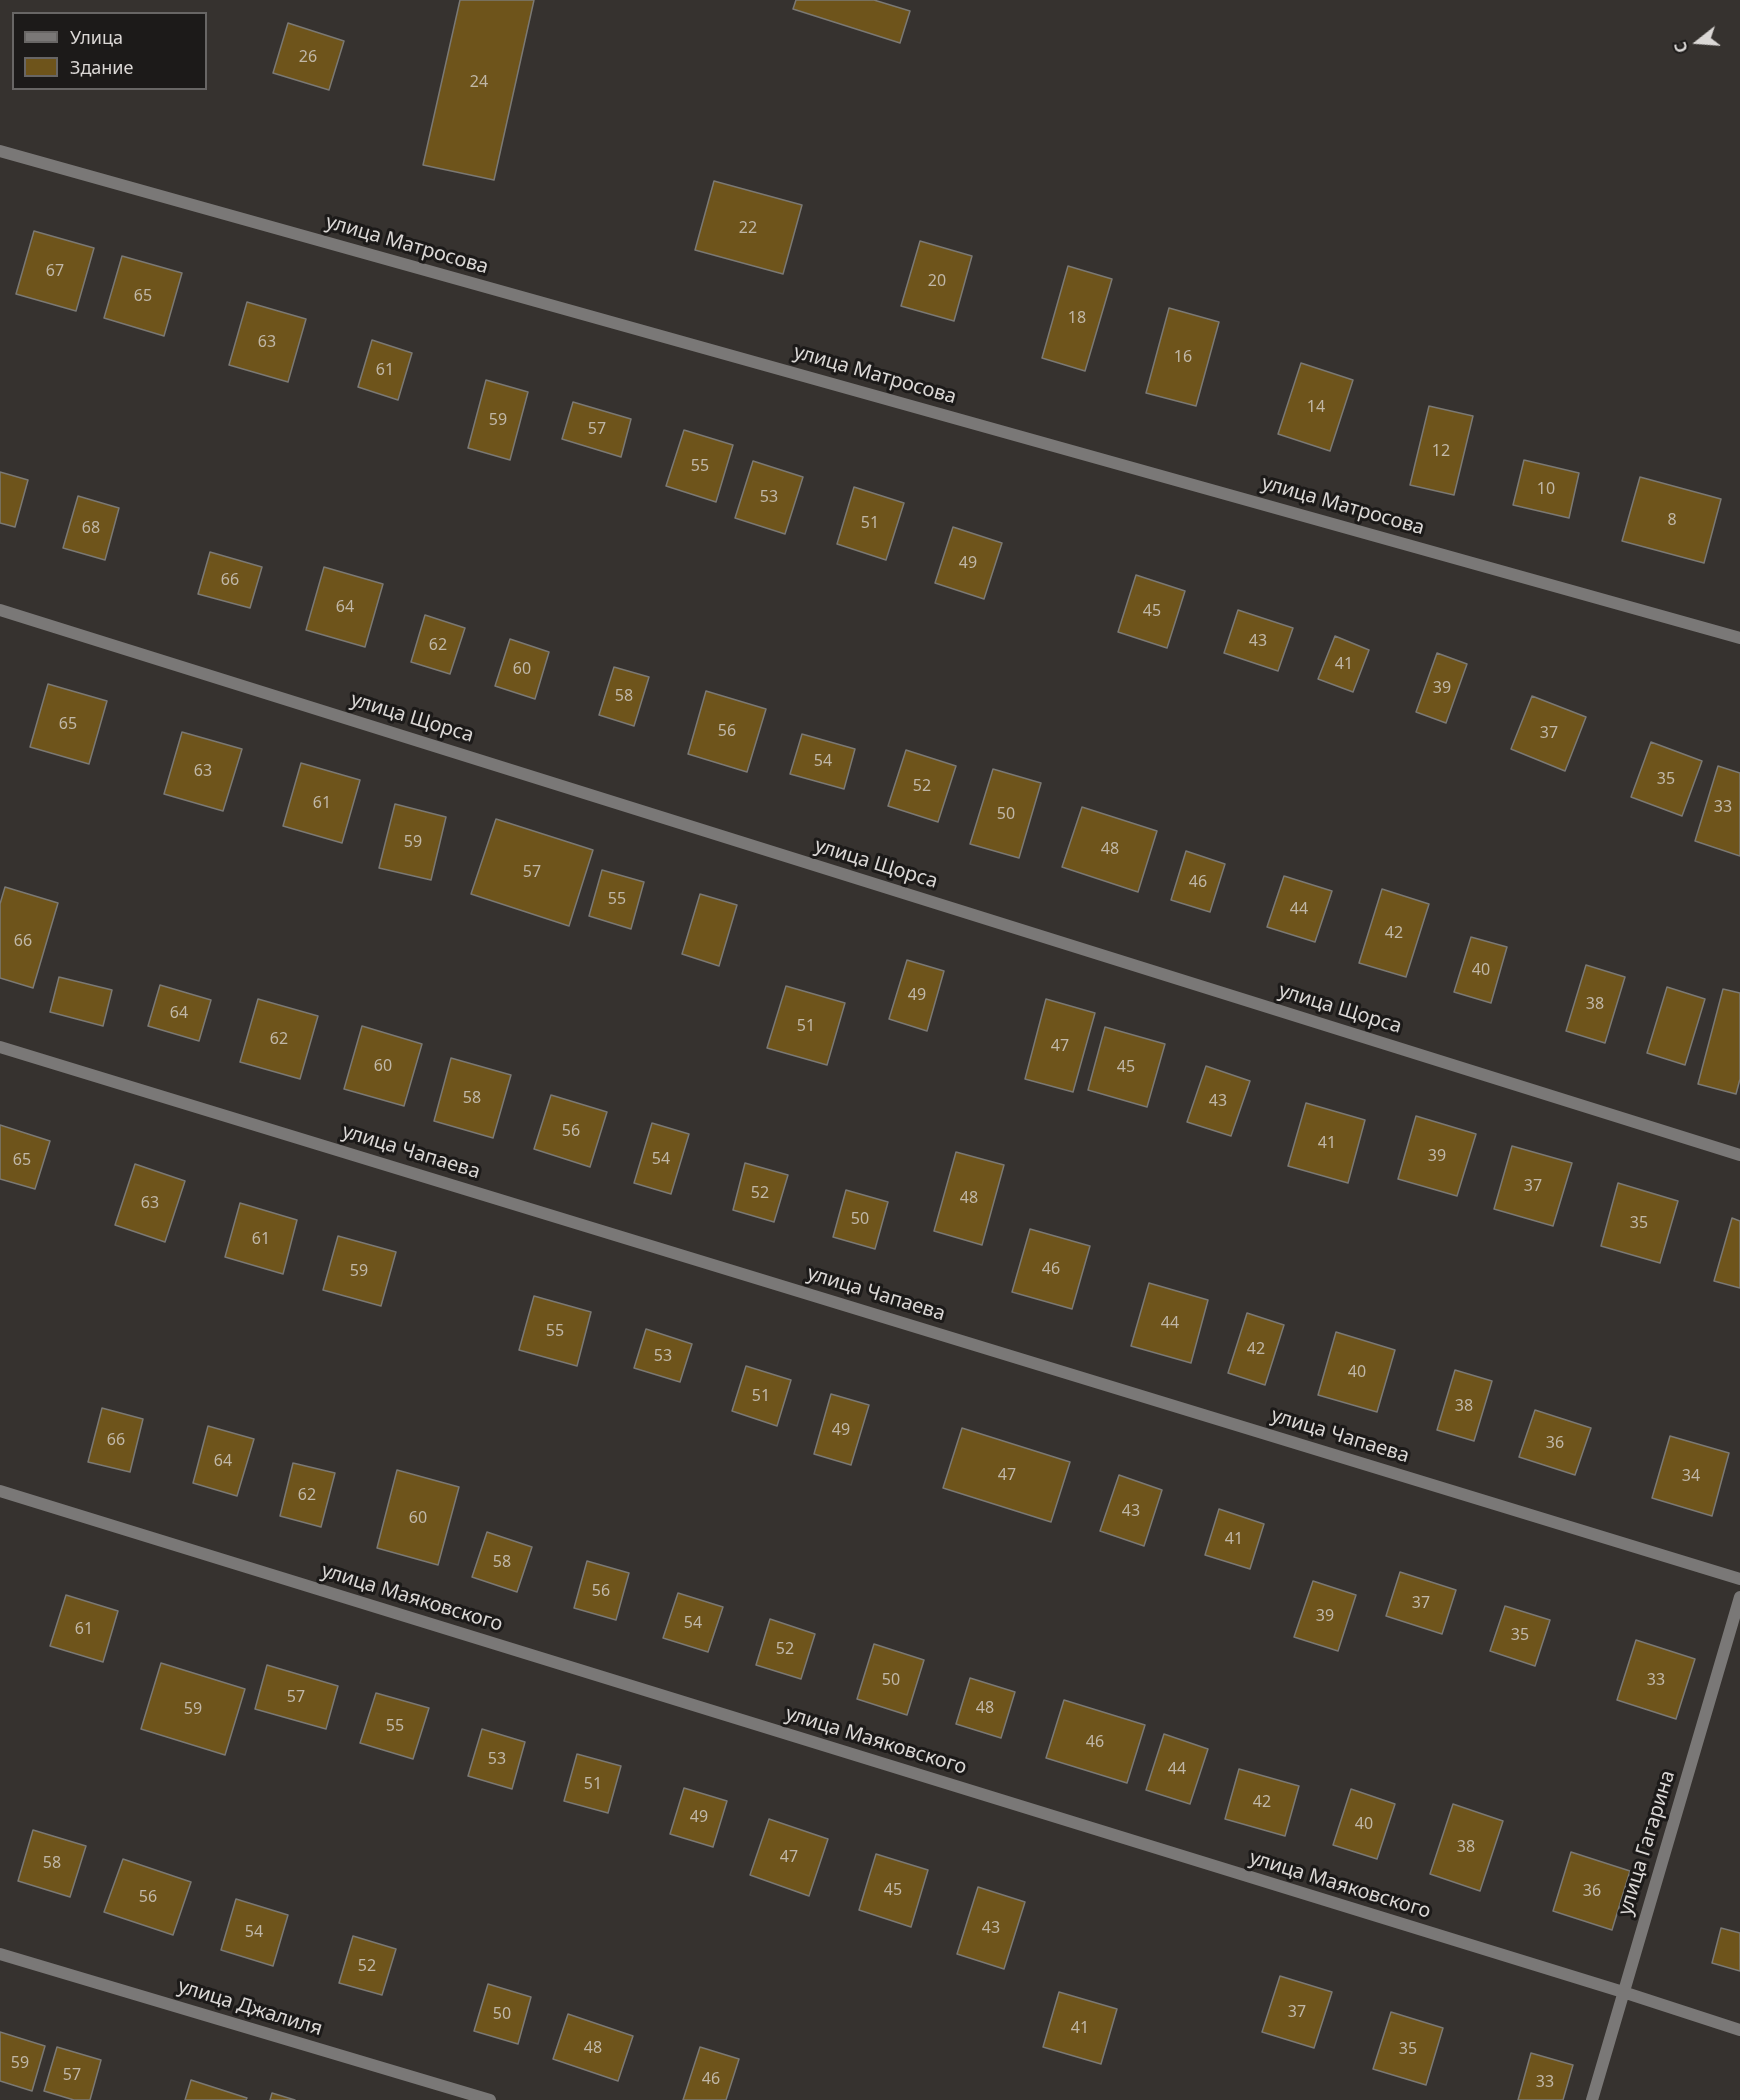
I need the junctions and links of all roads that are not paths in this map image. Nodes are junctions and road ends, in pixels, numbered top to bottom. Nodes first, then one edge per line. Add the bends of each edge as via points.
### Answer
1 (0, 151) edge
2 (0, 610) edge
3 (1740, 638) edge
4 (0, 1047) edge
5 (1740, 1155) edge
6 (0, 1491) edge
7 (1740, 1579) edge
8 (1740, 1597) edge
9 (0, 1954) edge
10 (1623, 1992) junction
11 (1740, 2030) edge
12 (490, 2100) edge
13 (1592, 2100) edge

1 - 3 street, улица Матросова
2 - 5 street, улица Щорса
4 - 7 street, улица Чапаева
6 - 10 street, улица Маяковского
8 - 10 street, улица Гагарина
9 - 12 street, улица Джалиля
10 - 11 street, улица Маяковского
10 - 13 street, улица Гагарина

